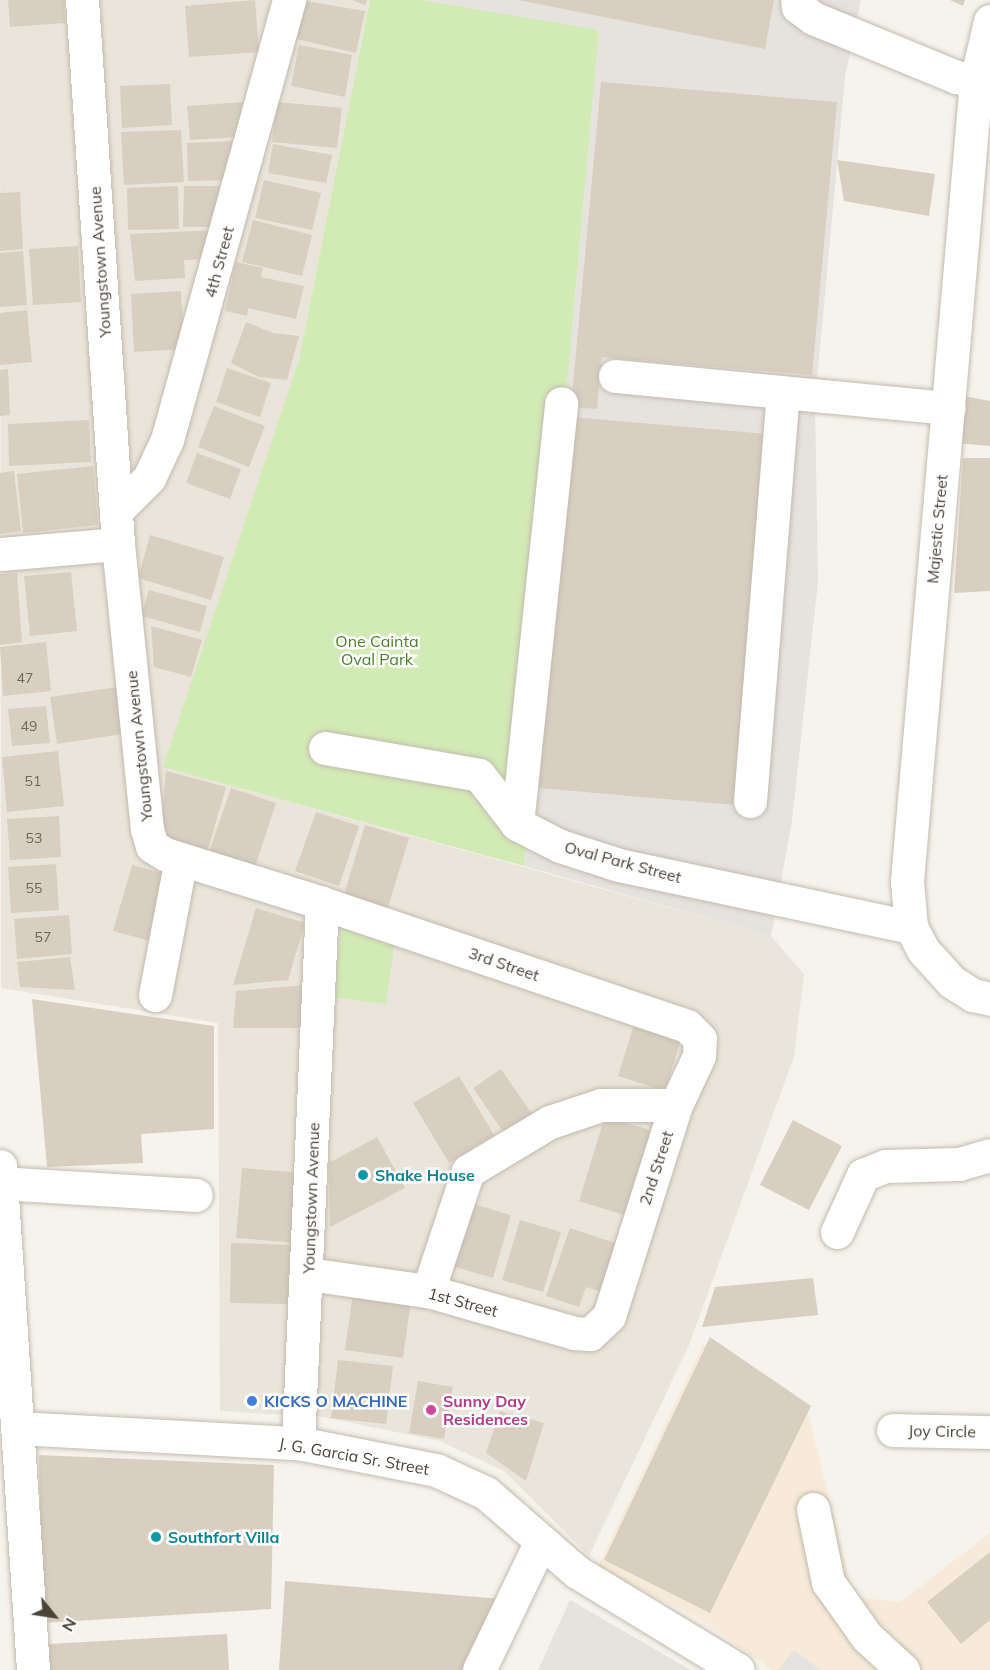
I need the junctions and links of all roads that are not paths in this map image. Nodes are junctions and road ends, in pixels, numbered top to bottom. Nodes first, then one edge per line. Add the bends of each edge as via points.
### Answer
1 (82, 0) edge
2 (289, 0) edge
3 (797, 0) edge
4 (990, 21) edge
5 (983, 82) edge
6 (615, 376) dead end
7 (783, 392) junction
8 (561, 403) dead end
9 (948, 408) junction
10 (112, 440) junction
11 (167, 440) junction
12 (118, 509) junction
13 (118, 544) junction
14 (1, 554) edge
15 (325, 748) dead end
16 (750, 801) dead end
17 (517, 824) junction
18 (181, 859) junction
19 (322, 903) junction
20 (911, 927) junction
21 (155, 995) dead end
22 (990, 999) edge
23 (687, 1026) joint
24 (676, 1105) junction
25 (990, 1155) edge
26 (1, 1175) edge
27 (196, 1195) dead end
28 (837, 1232) dead end
29 (308, 1274) junction
30 (428, 1291) junction
31 (609, 1316) joint
32 (17, 1428) junction
33 (893, 1430) dead end
34 (990, 1432) edge
35 (298, 1443) junction
36 (813, 1509) dead end
37 (541, 1541) junction
38 (33, 1670) edge
39 (479, 1670) edge
40 (738, 1670) edge
41 (903, 1670) edge

1 - 10 street, Youngstown Avenue
2 - 11 street, 4th Street
3 - 5 street via 798,7 813,18 956,78
4 - 5 street, Majestic Street
5 - 9 street, Majestic Street
6 - 7 street
7 - 9 street
7 - 16 street
8 - 17 street
9 - 20 street, Majestic Street via 907,881
10 - 11 street
10 - 12 street, Youngstown Avenue
11 - 12 street, 4th Street via 149,478
12 - 13 street, Youngstown Avenue
13 - 14 street
13 - 18 street, Youngstown Avenue via 147,829 152,846
15 - 17 street, Oval Park Street via 479,775
17 - 20 street, Oval Park Street via 560,846 619,865
18 - 19 street, Youngstown Avenue
18 - 21 street
19 - 23 street, 3rd Street
19 - 29 street, Youngstown Avenue
20 - 22 street, Majestic Street via 923,950 952,981 973,995
23 - 24 street, 2nd Street via 700,1038 699,1056
24 - 30 street via 601,1105 550,1122 468,1171
24 - 31 street, 2nd Street
25 - 28 street via 959,1164 885,1166 863,1174
26 - 27 street
26 - 32 street
29 - 30 street, 1st Street
29 - 35 street, Youngstown Avenue
30 - 31 street, 1st Street via 574,1333 590,1334
32 - 35 street, J. G. Garcia Sr. Street
32 - 38 street
33 - 34 street, Joy Circle
35 - 37 street, J. G. Garcia Sr. Street via 436,1470 486,1493
36 - 41 street via 828,1582 867,1637
37 - 39 street
37 - 40 street, J. G. Garcia Sr. Street via 577,1572

